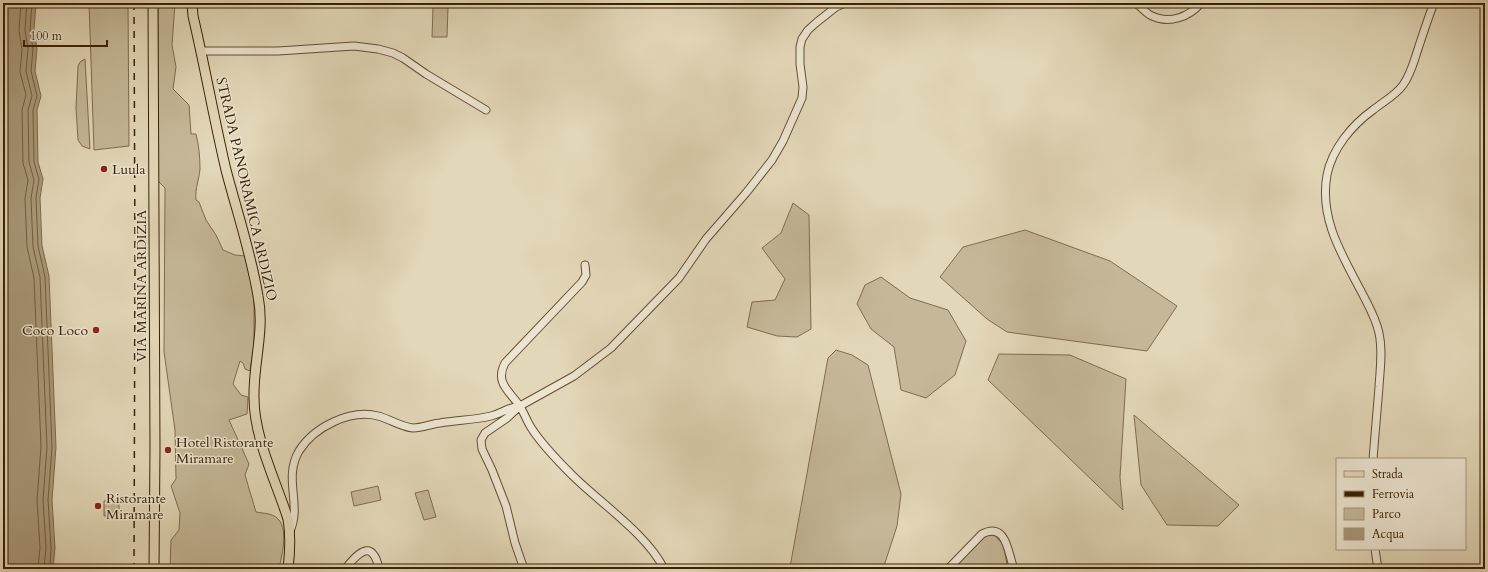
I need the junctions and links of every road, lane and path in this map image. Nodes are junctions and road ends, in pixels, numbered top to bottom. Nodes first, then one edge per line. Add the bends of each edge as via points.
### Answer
1 (153, 3) edge
2 (192, 3) edge
3 (845, 3) edge
4 (1136, 3) edge
5 (1201, 3) edge
6 (1434, 3) edge
7 (201, 51) junction
8 (486, 110) dead end
9 (585, 265) dead end
10 (520, 406) junction
11 (1373, 458) edge
12 (290, 531) junction
13 (1375, 550) edge
14 (154, 569) edge
15 (288, 569) edge
16 (345, 569) edge
17 (379, 569) edge
18 (524, 569) edge
19 (664, 569) edge
20 (948, 569) edge
21 (1014, 569) edge
22 (1065, 569) edge
23 (1084, 569) edge
24 (1378, 569) edge

1 - 14 main road, VIA MARINA ARDIZIA
2 - 7 main road, STRADA PANORAMICA ARDIZIO
3 - 10 street via 817,22 802,39 802,98 772,160 706,238 679,278 611,348 574,376
4 - 5 street via 1156,18 1168,20 1182,18
6 - 11 street via 1411,70 1403,85 1352,128 1340,143 1328,175 1327,215 1332,234 1373,313 1379,332 1382,351
7 - 8 street via 278,51 354,46 378,49 403,58
7 - 12 main road, STRADA PANORAMICA ARDIZIO via 226,169 259,297 261,324 254,414
9 - 10 street via 586,275 582,282 501,370 503,385
10 - 12 street via 483,418 413,428 379,416 355,415 321,429 307,441 292,468 296,513
10 - 18 street via 485,433 481,440 482,449 506,506
10 - 19 street via 532,429 554,456 628,525 652,550
12 - 15 main road, STRADA PANORAMICA ARDIZIO
13 - 24 street
16 - 17 street via 354,558 369,550 373,553
20 - 21 street via 988,531 995,531 1005,539
22 - 23 street

